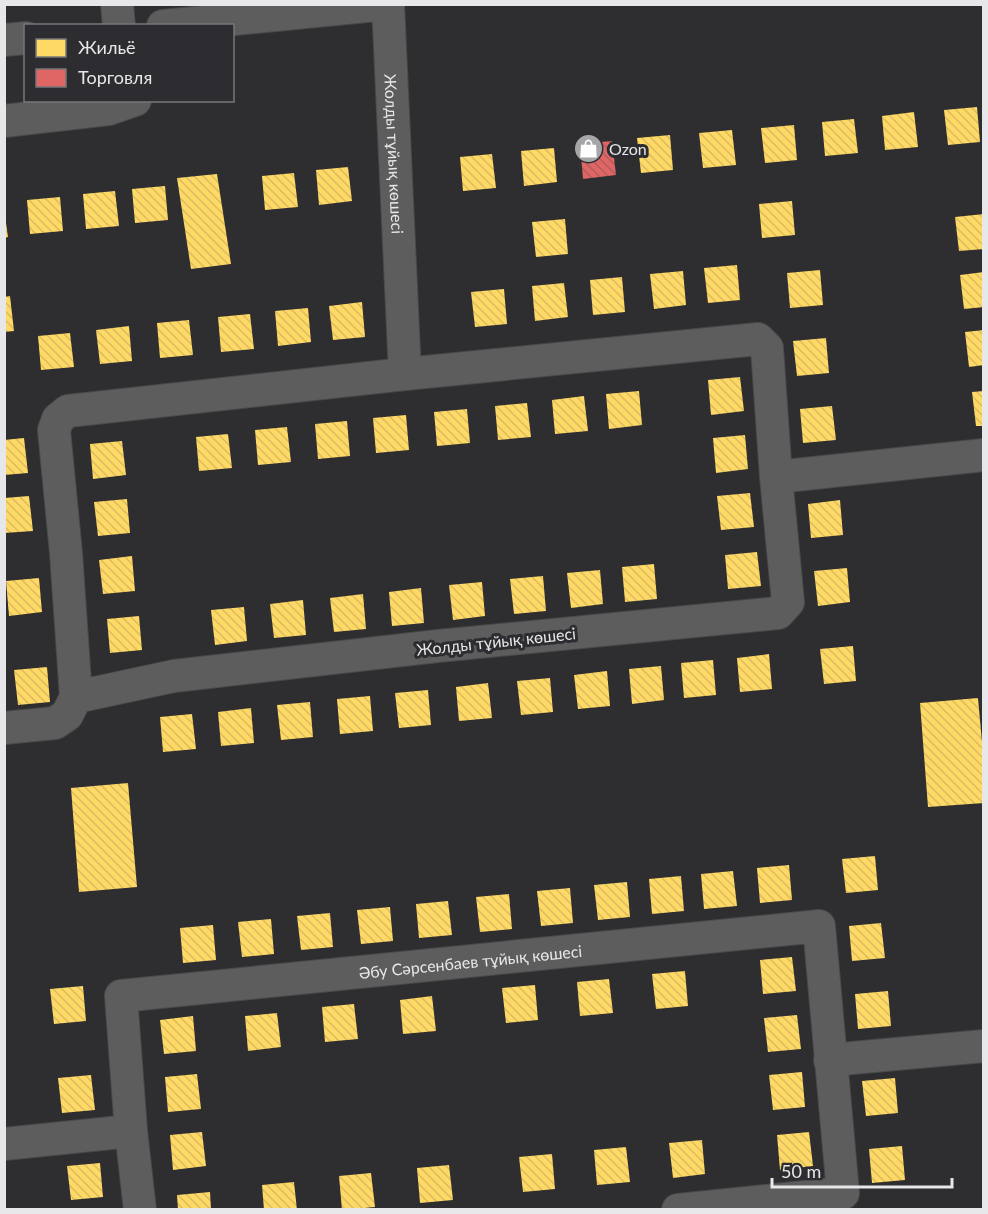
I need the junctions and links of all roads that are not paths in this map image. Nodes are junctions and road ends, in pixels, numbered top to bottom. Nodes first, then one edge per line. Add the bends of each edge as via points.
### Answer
1 (117, 4) edge
2 (388, 4) edge
3 (120, 24) edge
4 (198, 24) edge
5 (24, 38) edge
6 (4, 40) edge
7 (129, 102) edge
8 (4, 122) edge
9 (405, 374) junction
10 (984, 455) edge
11 (776, 477) junction
12 (76, 698) junction
13 (4, 728) edge
14 (984, 1046) edge
15 (831, 1060) junction
16 (131, 1131) junction
17 (4, 1144) edge
18 (140, 1209) edge
19 (678, 1209) edge

1 - 3 street
2 - 4 street
2 - 9 street, Жолды тұйық көшесі
5 - 6 street
7 - 8 street via 109,109
9 - 11 street, Жолды тұйық көшесі via 758,339 767,348
9 - 12 street, Жолды тұйық көшесі via 68,411 58,419 54,430
10 - 11 street
11 - 12 street, Жолды тұйық көшесі via 788,602 778,613 174,676
12 - 13 street via 67,715 55,723
14 - 15 street
15 - 16 street, Әбу Сәрсенбаев тұйық көшесі via 819,926 121,996
15 - 19 street, Әбу Сәрсенбаев тұйық көшесі via 843,1193
16 - 17 street
16 - 18 street, Әбу Сәрсенбаев тұйық көшесі

